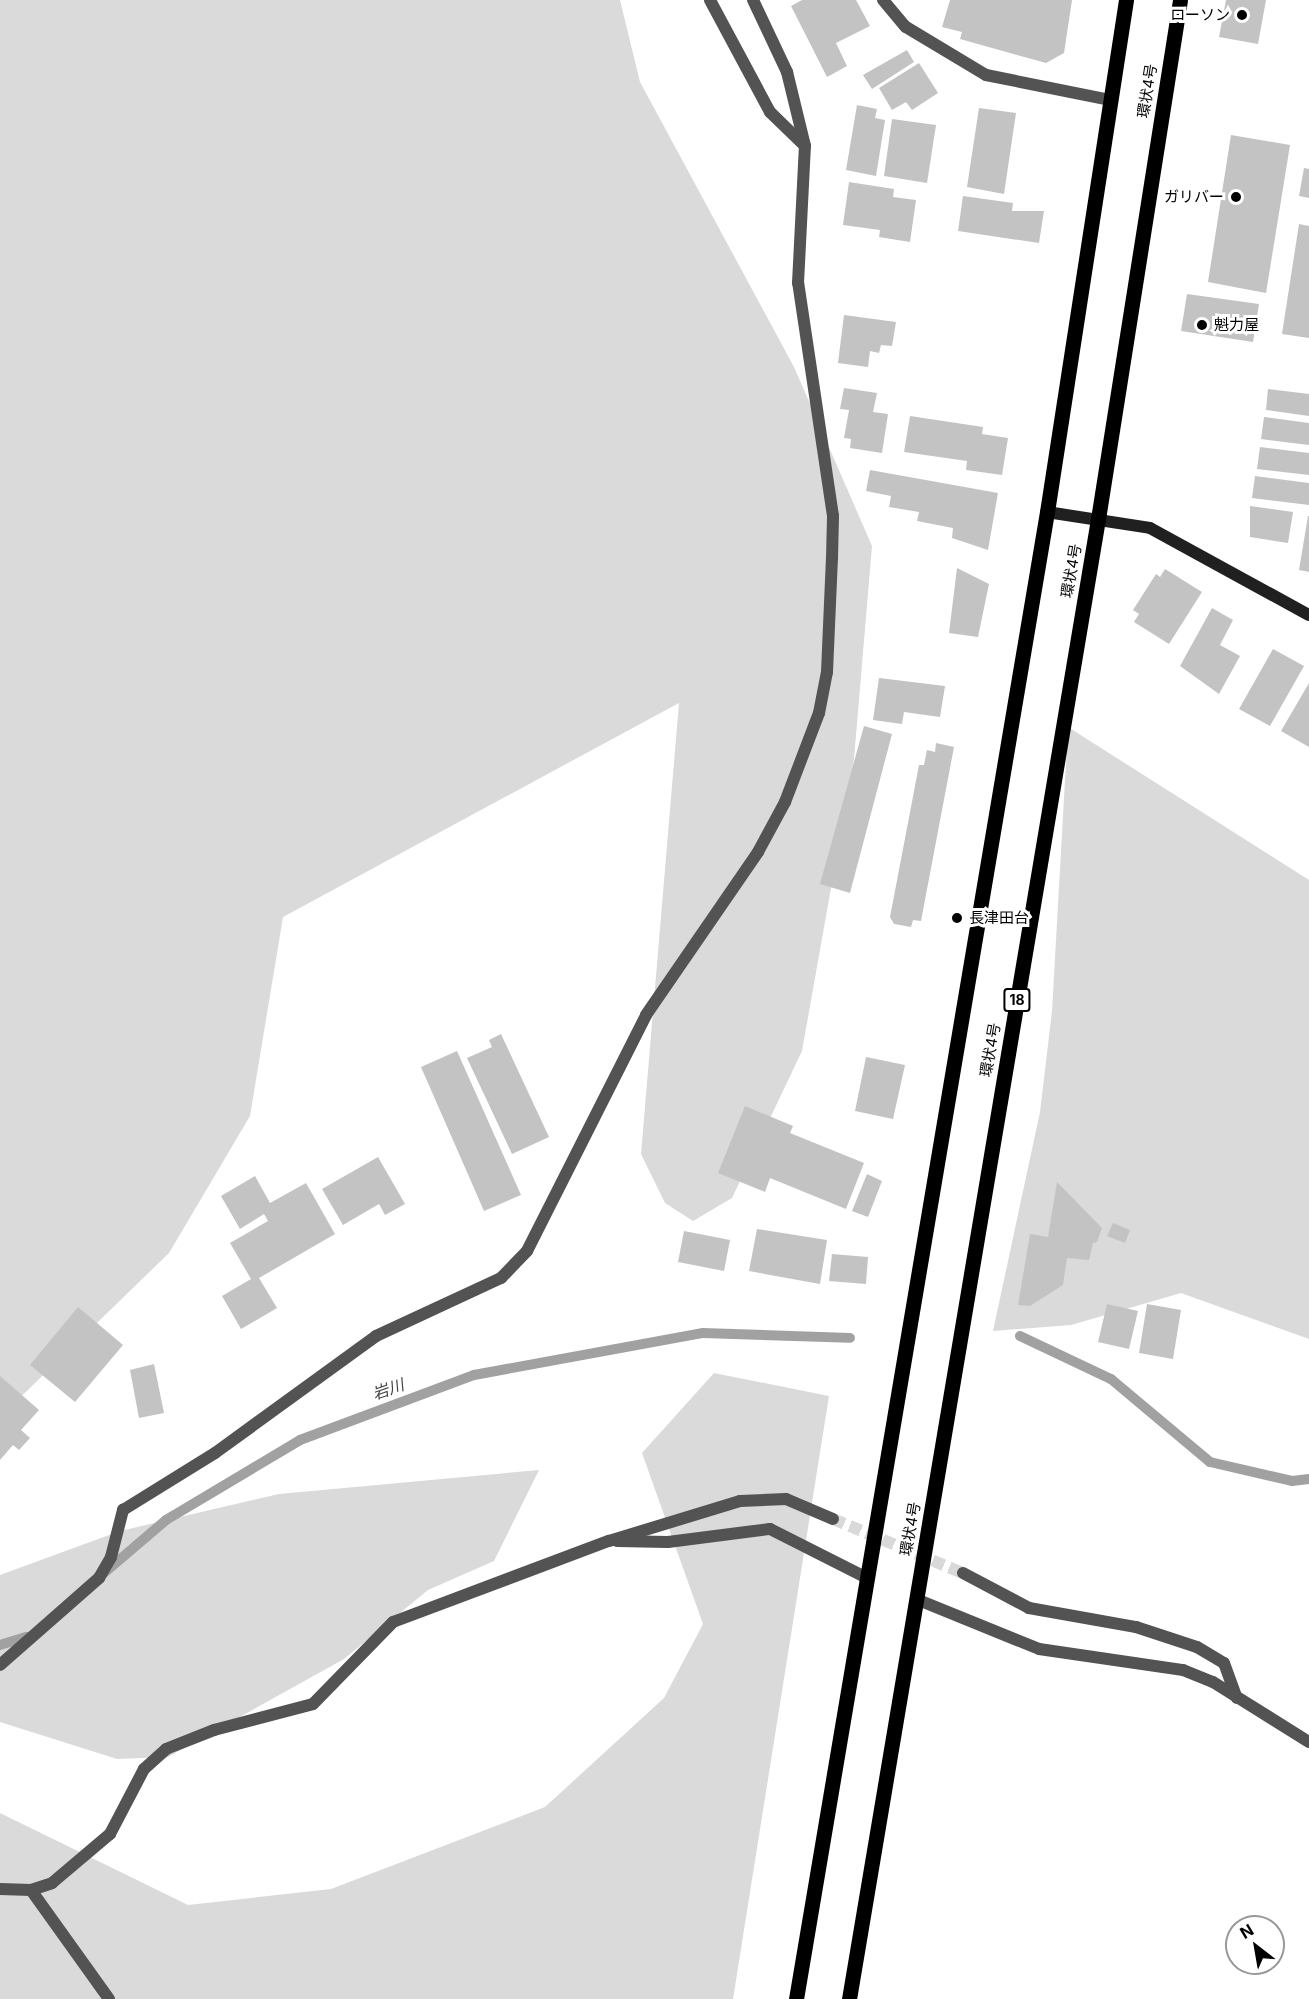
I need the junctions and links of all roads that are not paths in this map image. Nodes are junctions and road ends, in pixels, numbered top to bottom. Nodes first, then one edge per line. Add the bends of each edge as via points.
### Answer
1 (710, 0) edge
2 (753, 0) edge
3 (883, 0) edge
4 (1126, 0) edge
5 (1180, 0) edge
6 (1110, 100) junction
7 (805, 146) junction
8 (1047, 512) junction
9 (1098, 519) junction
10 (1309, 615) edge
11 (833, 1519) tunnel mouth
12 (609, 1541) junction
13 (963, 1573) tunnel mouth
14 (867, 1578) junction
15 (916, 1599) junction
16 (0, 1665) edge
17 (1237, 1698) junction
18 (1309, 1742) edge
19 (0, 1889) edge
20 (30, 1890) junction
21 (109, 1999) edge
22 (796, 1999) edge
23 (849, 1999) edge

1 - 7 street via 770,112
2 - 7 street via 787,72
3 - 6 street via 906,27 986,75
4 - 6 main road
5 - 9 main road, 環状4号 / 18
6 - 8 main road
7 - 16 street via 798,283 810,386 833,516 832,568 827,672 819,713 780,812 758,852 646,1015 527,1251 501,1278 376,1336 215,1453 123,1510 111,1557 99,1578
8 - 9 street
8 - 14 main road
9 - 10 street via 1150,528
9 - 15 main road, 環状4号 / 18
11 - 12 street via 798,1502 769,1497 698,1512
12 - 14 street via 668,1542 770,1529
12 - 20 street via 393,1622 313,1704 214,1730 166,1749 144,1768 110,1834 92,1853 52,1883
13 - 17 street via 1029,1608 1136,1627 1197,1647 1224,1663
14 - 22 main road
15 - 17 street via 1012,1641 1162,1664 1213,1682
15 - 23 main road, 環状4号 / 18
17 - 18 street
19 - 20 street
20 - 21 street

